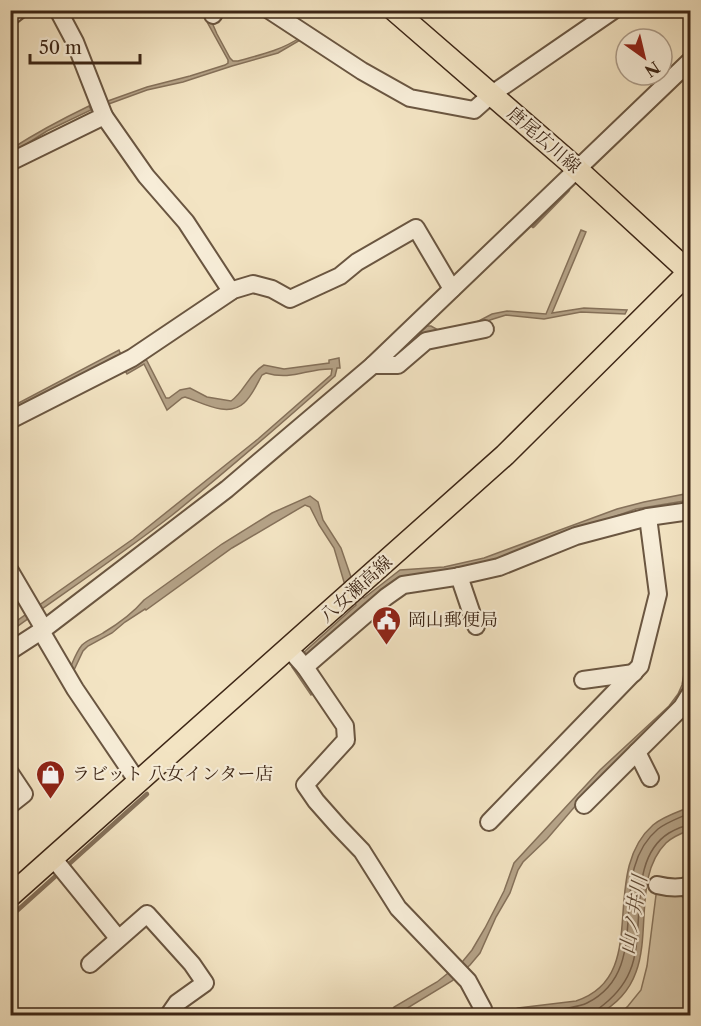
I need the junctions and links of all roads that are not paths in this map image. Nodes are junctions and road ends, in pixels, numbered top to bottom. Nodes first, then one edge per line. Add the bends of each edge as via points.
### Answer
1 (19, 10) edge
2 (58, 10) edge
3 (269, 10) edge
4 (394, 10) edge
5 (614, 10) edge
6 (10, 17) edge
7 (690, 61) edge
8 (492, 94) junction
9 (104, 116) junction
10 (10, 162) edge
11 (578, 170) junction
12 (690, 272) edge
13 (452, 289) junction
14 (231, 291) junction
15 (485, 329) dead end
16 (373, 365) junction
17 (10, 420) edge
18 (690, 512) edge
19 (648, 517) junction
20 (10, 571) edge
21 (459, 576) junction
22 (379, 589) junction
23 (476, 626) dead end
24 (42, 630) junction
25 (10, 651) edge
26 (298, 659) junction
27 (634, 673) junction
28 (583, 680) dead end
29 (690, 694) edge
30 (690, 716) edge
31 (661, 728) junction
32 (637, 752) junction
33 (10, 773) edge
34 (650, 778) dead end
35 (138, 782) junction
36 (10, 805) edge
37 (584, 805) dead end
38 (489, 822) dead end
39 (53, 858) junction
40 (657, 885) dead end
41 (690, 885) edge
42 (10, 896) edge
43 (118, 938) junction
44 (90, 964) dead end
45 (484, 1012) edge
46 (168, 1016) edge

1 - 6 street
2 - 9 street
3 - 8 street via 410,98 474,110
4 - 8 main road, 唐尾広川線
5 - 8 street
7 - 11 street
8 - 11 main road, 唐尾広川線
9 - 10 street
9 - 14 street via 146,176 186,222
11 - 12 main road, 唐尾広川線
11 - 13 street
12 - 22 main road, 八女瀬高線 via 505,455
13 - 14 street via 416,228 340,276 290,299 253,284
13 - 16 street
14 - 17 street via 132,358
15 - 16 street via 426,341 398,365
16 - 24 street via 227,489
18 - 19 street
19 - 21 street via 576,536 499,567
19 - 27 street via 658,594 640,666
20 - 24 street
21 - 22 street
21 - 23 street
22 - 26 main road, 八女瀬高線
24 - 25 street
24 - 35 street via 75,689
26 - 35 main road, 八女瀬高線
26 - 45 street via 345,726 346,740 306,785 362,851 398,908 468,981
27 - 28 street
27 - 38 street
29 - 31 street
30 - 31 street
31 - 32 street
32 - 34 street
32 - 37 street
33 - 36 street via 24,794
35 - 39 main road, 八女瀬高線
39 - 42 main road, 八女瀬高線
39 - 43 street
40 - 41 street
43 - 44 street
43 - 46 street via 147,914 205,983 177,1003

